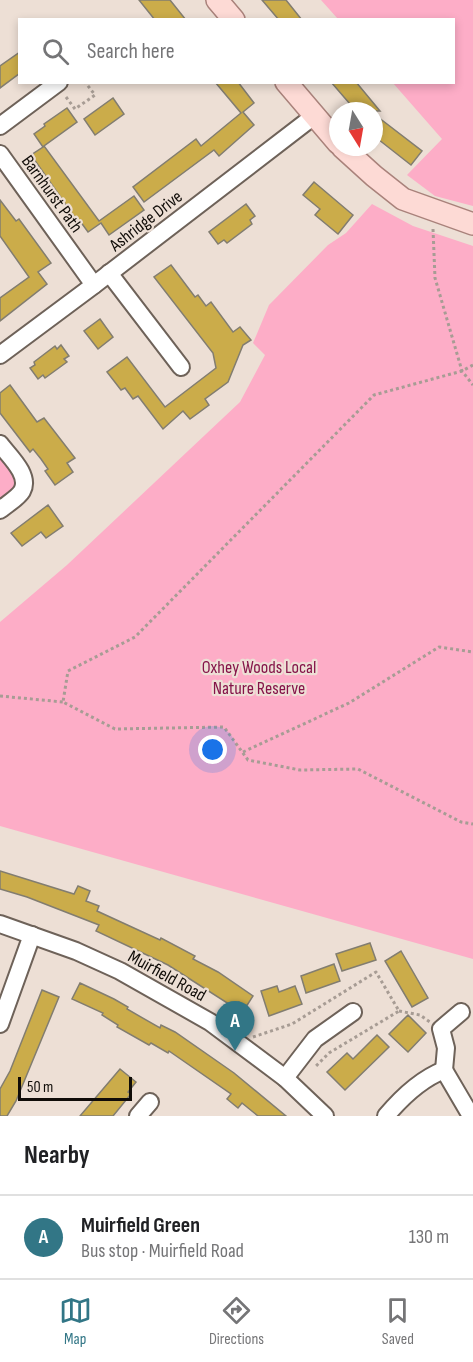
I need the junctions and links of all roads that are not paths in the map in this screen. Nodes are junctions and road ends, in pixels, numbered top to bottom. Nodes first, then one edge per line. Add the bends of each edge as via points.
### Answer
1 (218, 0) edge
2 (232, 18) edge
3 (58, 84) edge
4 (288, 84) edge
5 (314, 116) junction
6 (0, 126) edge
7 (329, 132) edge
8 (0, 154) edge
9 (352, 156) edge
10 (473, 225) edge
11 (110, 273) junction
12 (94, 285) junction
13 (0, 355) edge
14 (181, 367) dead end
15 (0, 444) edge
16 (0, 510) edge
17 (0, 924) edge
18 (32, 935) junction
19 (353, 1012) dead end
20 (461, 1012) dead end
21 (0, 1024) edge
22 (444, 1070) junction
23 (285, 1078) junction
24 (150, 1102) dead end
25 (138, 1116) edge
26 (325, 1116) edge
27 (386, 1116) edge
28 (471, 1116) edge

1 - 2 main road
3 - 6 street
4 - 5 main road
5 - 7 main road
5 - 11 street, Ashridge Drive
8 - 12 street, Barnhurst Path
9 - 10 main road via 403,199
11 - 12 street, Ashridge Drive
11 - 14 street
12 - 13 street, Ashridge Drive
15 - 16 street via 22,473 24,486
17 - 18 street, Muirfield Road
18 - 21 street
18 - 23 street, Muirfield Road via 120,971 169,998 210,1022
19 - 23 street via 315,1039
20 - 22 street via 441,1029 446,1048
22 - 27 street via 430,1075
22 - 28 street
23 - 26 street, Muirfield Road
24 - 25 street

